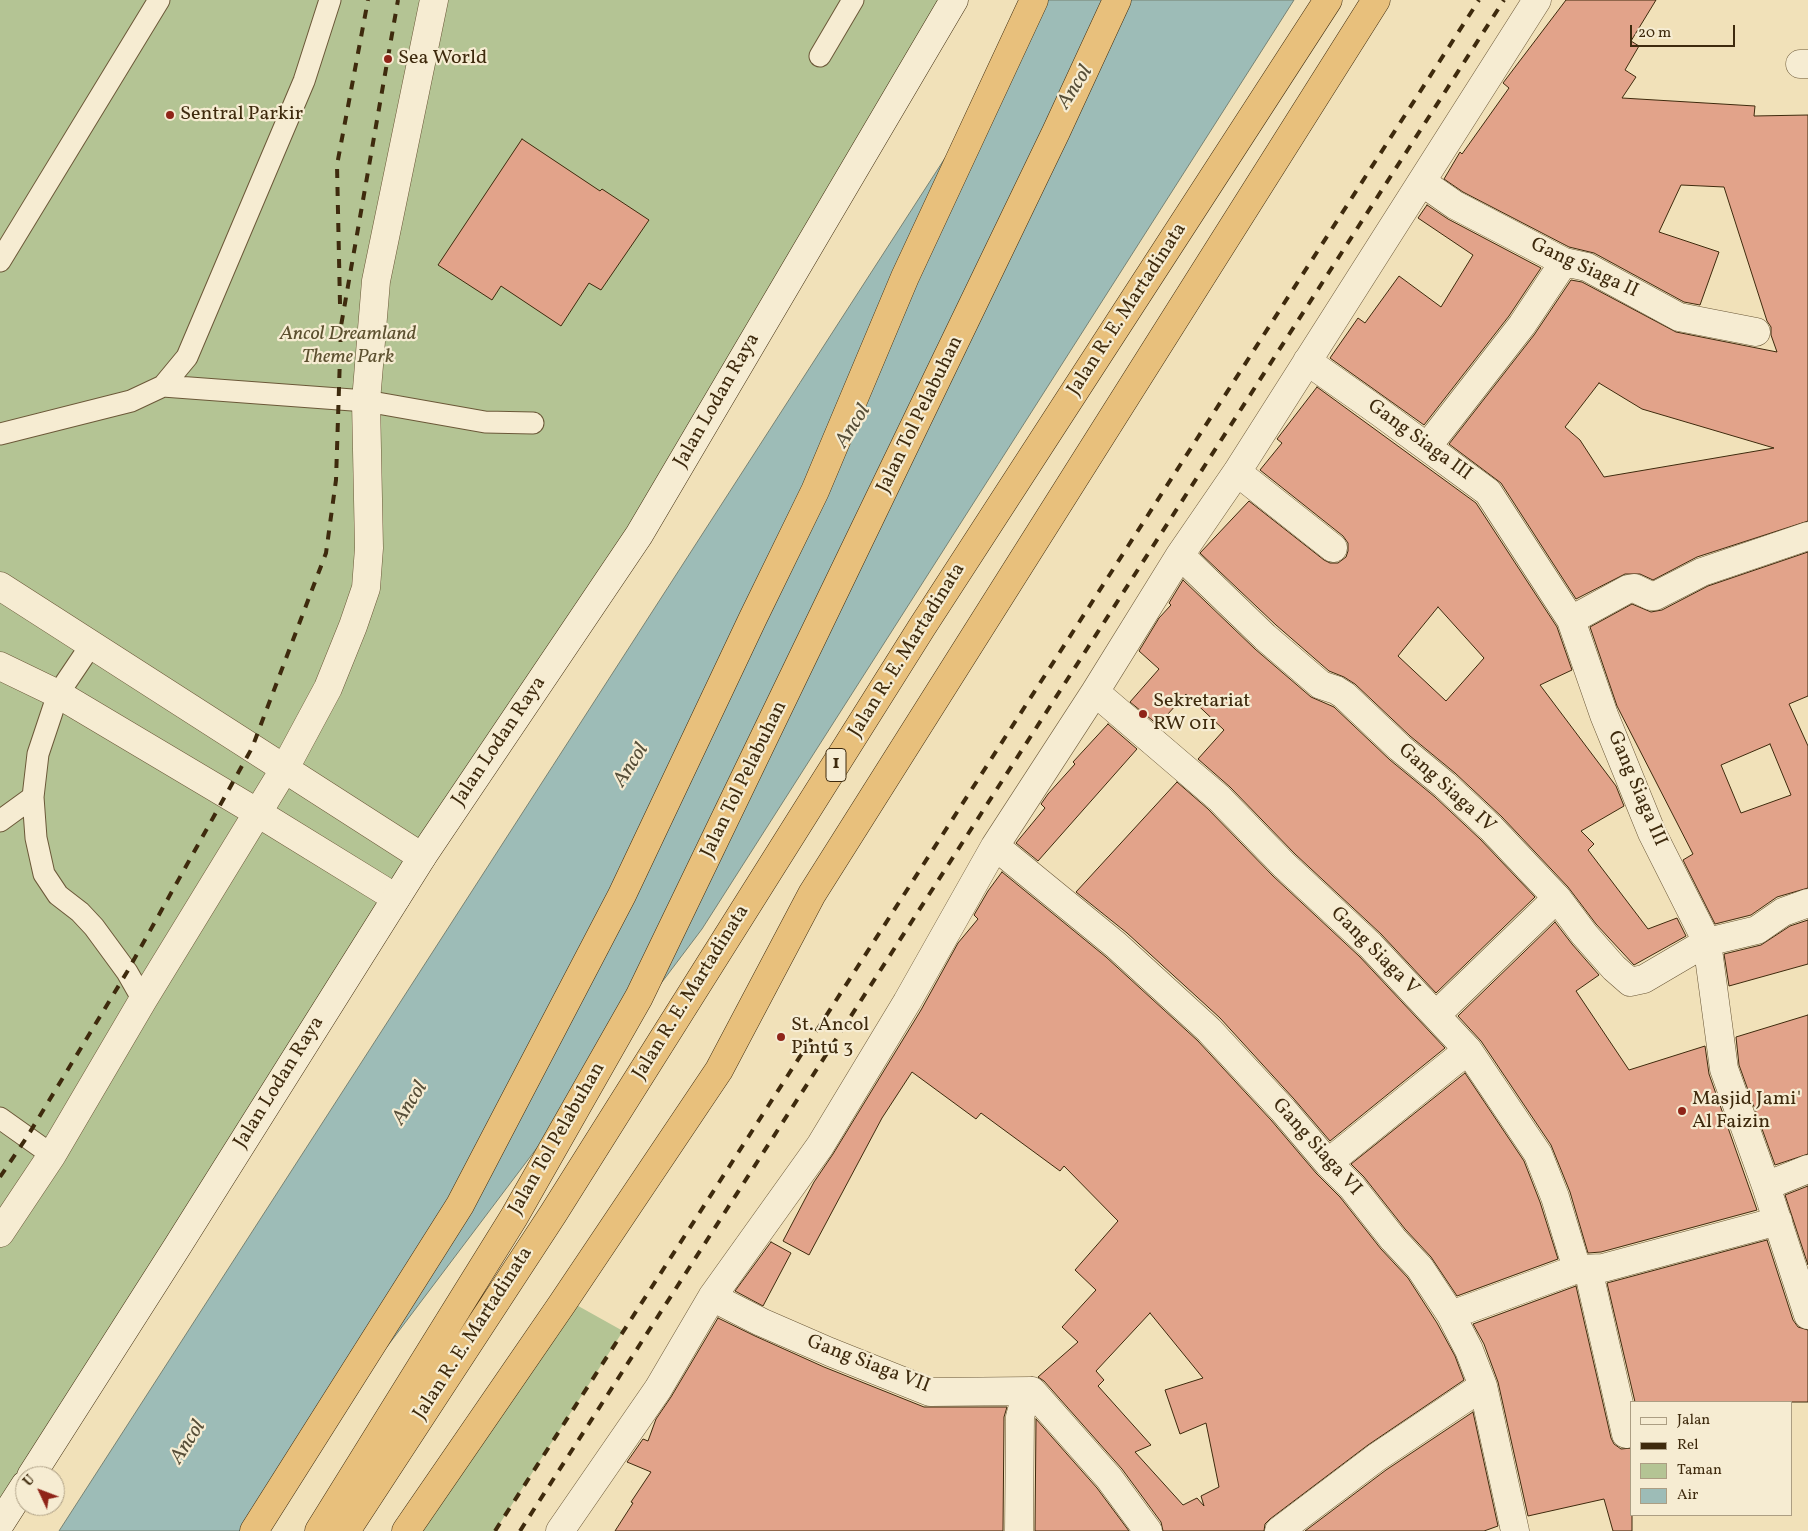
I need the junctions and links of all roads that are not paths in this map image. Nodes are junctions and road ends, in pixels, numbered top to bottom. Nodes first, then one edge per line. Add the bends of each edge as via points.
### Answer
1 (159, 0) edge
2 (330, 0) edge
3 (434, 0) edge
4 (853, 0) edge
5 (954, 0) edge
6 (1034, 0) edge
7 (1117, 0) edge
8 (1130, 0) edge
9 (1328, 0) edge
10 (1376, 0) edge
11 (1537, 0) edge
12 (820, 56) dead end
13 (1056, 132) junction
14 (1422, 182) junction
15 (0, 261) edge
16 (1564, 262) junction
17 (1756, 332) dead end
18 (1307, 361) junction
19 (163, 386) junction
20 (366, 401) junction
21 (533, 423) dead end
22 (0, 434) edge
23 (1427, 447) junction
24 (1237, 472) junction
25 (1808, 536) edge
26 (1333, 548) dead end
27 (1180, 555) junction
28 (0, 586) edge
29 (1571, 620) junction
30 (91, 645) junction
31 (0, 666) edge
32 (1095, 692) junction
33 (58, 694) junction
34 (286, 768) junction
35 (33, 797) junction
36 (258, 812) junction
37 (0, 821) edge
38 (995, 846) junction
39 (422, 857) junction
40 (396, 898) junction
41 (1557, 898) junction
42 (1808, 903) edge
43 (1707, 942) junction
44 (143, 1000) junction
45 (1436, 1015) junction
46 (1468, 1050) junction
47 (0, 1118) edge
48 (52, 1155) junction
49 (1328, 1163) junction
50 (1808, 1169) edge
51 (1766, 1186) junction
52 (1778, 1221) junction
53 (0, 1233) edge
54 (1582, 1269) junction
55 (712, 1297) junction
56 (1452, 1315) junction
57 (1808, 1315) edge
58 (1482, 1386) junction
59 (1032, 1391) junction
60 (1626, 1434) dead end
61 (37, 1466) edge
62 (15, 1501) edge
63 (0, 1524) edge
64 (1143, 1529) edge
65 (254, 1531) edge
66 (319, 1531) edge
67 (346, 1531) edge
68 (406, 1531) edge
69 (560, 1531) edge
70 (1019, 1531) edge
71 (1279, 1531) edge
72 (1515, 1531) edge

1 - 15 lane
2 - 19 lane via 304,81 188,357
3 - 20 street via 376,281
4 - 12 lane
5 - 39 street, Jalan Lodan Raya via 639,535
6 - 65 highway via 905,277 815,491 622,895 460,1205
7 - 13 highway, Jalan Tol Pelabuhan
8 - 13 highway
9 - 67 highway, Jalan R. E. Martadinata / 1 via 922,628 553,1214
10 - 68 highway via 812,894 719,1070
11 - 14 street
13 - 66 highway, Jalan Tol Pelabuhan via 639,997 514,1217
14 - 16 street, Gang Siaga II via 1455,205
14 - 18 street
16 - 17 street, Gang Siaga II via 1587,266 1679,317
16 - 23 street via 1522,325
18 - 23 street, Gang Siaga III
18 - 24 street
19 - 20 lane
19 - 22 lane via 131,401
20 - 21 lane via 485,422
20 - 34 street via 370,548 366,588 328,688
23 - 29 street, Gang Siaga III via 1488,492
24 - 26 street
24 - 27 street
25 - 29 street via 1702,572 1655,596 1628,589
27 - 32 street
27 - 41 street, Gang Siaga IV via 1264,637 1321,684 1344,695 1400,748 1446,785
28 - 30 street
29 - 43 street, Gang Siaga III via 1604,715 1652,833
30 - 33 lane
30 - 34 street
31 - 33 street
32 - 38 street
32 - 45 street, Gang Siaga V via 1219,798 1284,865 1370,945
33 - 35 lane via 38,754
33 - 36 street
34 - 36 street
34 - 39 street
35 - 37 lane
35 - 44 lane via 36,838 44,874 58,895 94,927
36 - 40 street
36 - 44 street
38 - 49 street, Gang Siaga VI via 1116,945 1208,1030
38 - 55 street via 907,1002 820,1146
39 - 40 street, Jalan Lodan Raya
40 - 61 street, Jalan Lodan Raya
41 - 43 street, Gang Siaga IV via 1584,934 1630,982 1644,979
41 - 45 street
42 - 43 street via 1783,912 1757,930
43 - 51 street, Gang Siaga III via 1724,1069
44 - 48 street
45 - 46 street, Gang Siaga V
46 - 49 street
46 - 54 street, Gang Siaga V via 1538,1154
47 - 48 lane
48 - 53 street
49 - 56 street, Gang Siaga VI via 1420,1268
50 - 51 street
51 - 52 street, Gang Siaga III
52 - 54 street via 1603,1268
52 - 57 street, Gang Siaga III
54 - 56 street
54 - 60 street, Gang Siaga V
55 - 59 street, Gang Siaga VII via 804,1341 930,1392
55 - 69 street via 658,1388
56 - 58 street, Gang Siaga VI
58 - 71 street via 1377,1457
58 - 72 street, Gang Siaga VI
59 - 64 street via 1109,1478
59 - 70 street via 1020,1418
62 - 63 street

